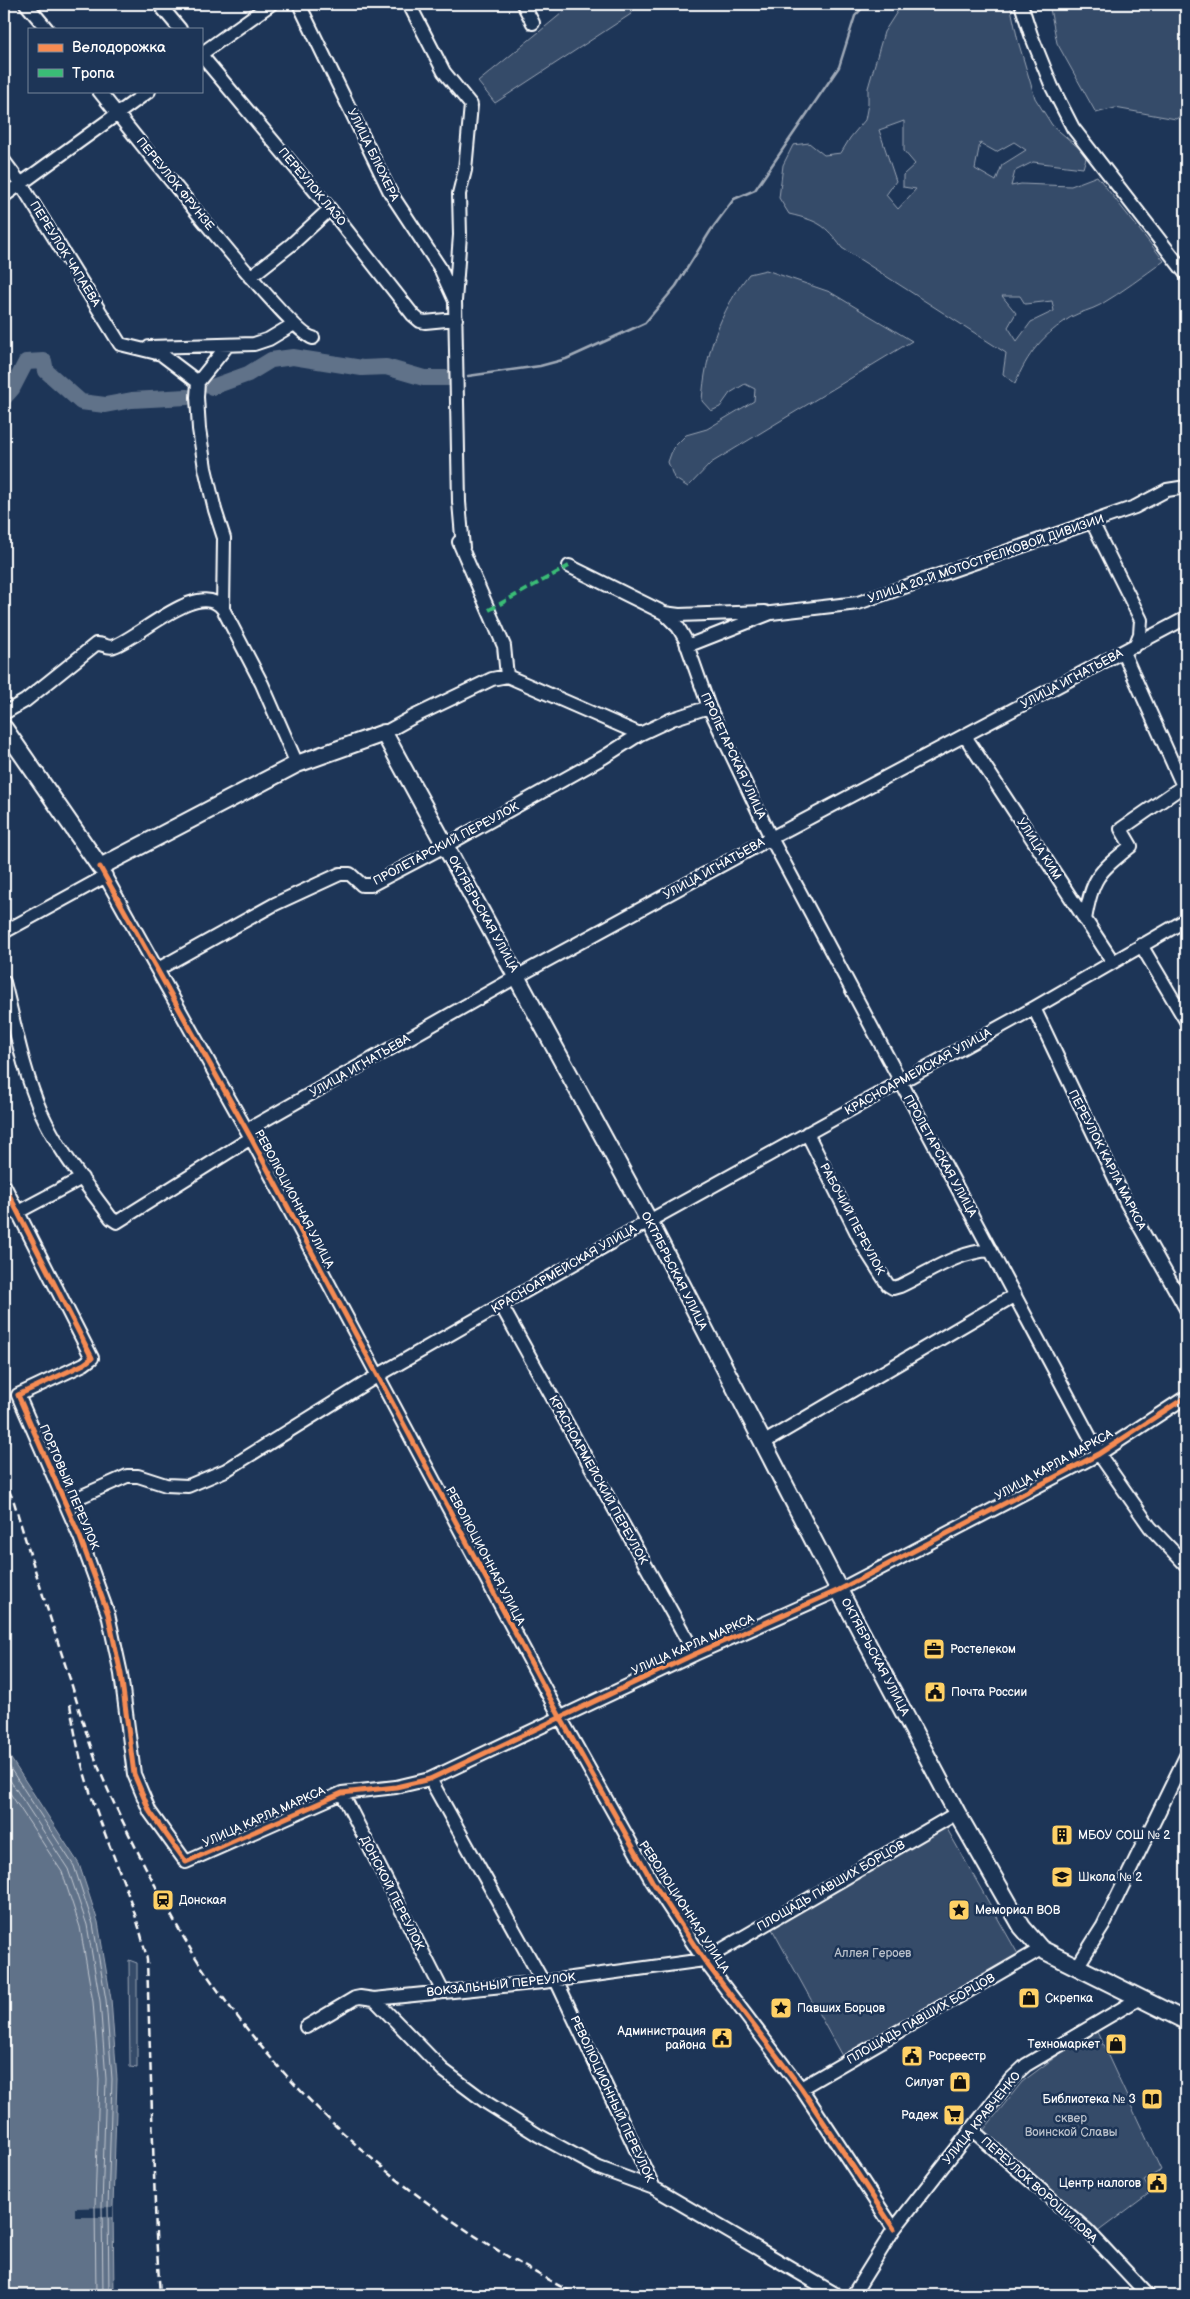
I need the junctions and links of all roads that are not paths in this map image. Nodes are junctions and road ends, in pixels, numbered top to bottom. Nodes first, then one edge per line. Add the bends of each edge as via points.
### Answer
1 (26, 4) edge
2 (159, 4) edge
3 (271, 4) edge
4 (299, 4) edge
5 (409, 4) edge
6 (522, 4) edge
7 (1021, 4) edge
8 (533, 22) dead end
9 (46, 28) edge
10 (179, 28) edge
11 (202, 53) edge
12 (202, 55) edge
13 (100, 92) edge
14 (148, 92) edge
15 (118, 114) junction
16 (4, 161) edge
17 (20, 184) junction
18 (4, 196) edge
19 (330, 209) junction
20 (1186, 274) edge
21 (250, 277) junction
22 (455, 301) junction
23 (456, 319) junction
24 (294, 324) junction
25 (313, 338) dead end
26 (227, 346) junction
27 (131, 347) junction
28 (198, 382) junction
29 (1186, 487) edge
30 (1092, 522) junction
31 (453, 531) dead end
32 (463, 548) junction
33 (569, 566) dead end
34 (223, 609) junction
35 (780, 611) junction
36 (664, 613) junction
37 (1186, 618) edge
38 (687, 646) junction
39 (1135, 646) junction
40 (1123, 652) junction
41 (507, 676) junction
42 (709, 707) junction
43 (4, 713) edge
44 (4, 728) edge
45 (384, 733) junction
46 (640, 734) junction
47 (965, 736) junction
48 (297, 764) junction
49 (771, 838) junction
50 (445, 846) junction
51 (103, 872) junction
52 (1085, 920) junction
53 (1186, 920) edge
54 (4, 932) edge
55 (1141, 945) junction
56 (1113, 962) junction
57 (158, 969) junction
58 (518, 976) junction
59 (4, 982) edge
60 (1034, 1008) junction
61 (1186, 1021) edge
62 (900, 1082) junction
63 (807, 1133) junction
64 (249, 1134) junction
65 (82, 1178) junction
66 (4, 1185) edge
67 (16, 1213) junction
68 (649, 1221) junction
69 (991, 1250) junction
70 (1015, 1295) junction
71 (501, 1305) junction
72 (1186, 1309) edge
73 (377, 1376) junction
74 (1186, 1397) edge
75 (763, 1442) junction
76 (1099, 1454) junction
77 (66, 1503) junction
78 (1186, 1565) edge
79 (839, 1590) junction
80 (694, 1654) junction
81 (560, 1717) junction
82 (1186, 1756) edge
83 (430, 1779) junction
84 (342, 1793) junction
85 (957, 1813) junction
86 (186, 1862) joint
87 (1041, 1949) junction
88 (704, 1960) junction
89 (1077, 1967) junction
90 (556, 1980) junction
91 (543, 1982) junction
92 (443, 1992) junction
93 (1140, 1998) junction
94 (374, 1999) junction
95 (1186, 2021) edge
96 (306, 2027) dead end
97 (801, 2088) junction
98 (971, 2129) junction
99 (654, 2188) junction
100 (894, 2229) junction
101 (867, 2272) junction
102 (837, 2295) edge
103 (852, 2295) edge
104 (866, 2295) edge
105 (1148, 2295) edge

1 - 9 street
2 - 10 street
3 - 11 street
4 - 22 street, УЛИЦА БЛЮХЕРА via 390,192 440,268
5 - 22 street via 444,72 471,105 465,170 459,194 460,235
6 - 8 street
7 - 20 street via 1052,87 1073,128
12 - 19 street, ПЕРЕУЛОК ЛАЗО
13 - 15 street, ПЕРЕУЛОК ФРУНЗЕ
14 - 15 street
15 - 17 street
15 - 21 street, ПЕРЕУЛОК ФРУНЗЕ
16 - 17 street, ПЕРЕУЛОК ЧАПАЕВА
17 - 18 street
17 - 27 street, ПЕРЕУЛОК ЧАПАЕВА via 117,341
19 - 21 street
19 - 23 street, ПЕРЕУЛОК ЛАЗО via 420,321
21 - 24 street, ПЕРЕУЛОК ФРУНЗЕ
22 - 23 street
23 - 32 street via 459,502
24 - 25 street, ПЕРЕУЛОК ФРУНЗЕ
24 - 26 street via 262,342
26 - 27 street
26 - 28 street
27 - 28 street via 161,354
28 - 34 street via 199,429 205,468 224,538
29 - 30 street, УЛИЦА 20-Й МОТОСТРЕЛКОВОЙ ДИВИЗИИ via 1167,490 1134,507
30 - 35 street, УЛИЦА 20-Й МОТОСТРЕЛКОВОЙ ДИВИЗИИ via 858,603
30 - 39 street via 1141,620
31 - 32 street
32 - 41 street via 504,646
33 - 36 street, УЛИЦА 20-Й МОТОСТРЕЛКОВОЙ ДИВИЗИИ
34 - 43 street via 216,603 201,600 163,617 114,647 96,644 25,701
34 - 48 street via 262,684
35 - 36 street, УЛИЦА 20-Й МОТОСТРЕЛКОВОЙ ДИВИЗИИ
35 - 38 street, УЛИЦА 20-Й МОТОСТРЕЛКОВОЙ ДИВИЗИИ
36 - 38 street, ПРОЛЕТАРСКАЯ УЛИЦА via 678,627
37 - 39 street, УЛИЦА ИГНАТЬЕВА
38 - 42 street, ПРОЛЕТАРСКАЯ УЛИЦА
39 - 40 street, УЛИЦА ИГНАТЬЕВА
40 - 47 street, УЛИЦА ИГНАТЬЕВА
40 - 52 street via 1183,786 1122,829 1131,846 1099,872 1090,892
41 - 45 street via 492,679
41 - 46 street
42 - 46 street, ПРОЛЕТАРСКИЙ ПЕРЕУЛОК
42 - 49 street, ПРОЛЕТАРСКАЯ УЛИЦА
44 - 51 main road, РЕВОЛЮЦИОННАЯ УЛИЦА
45 - 48 main road
45 - 50 main road, ОКТЯБРЬСКАЯ УЛИЦА
46 - 50 street, ПРОЛЕТАРСКИЙ ПЕРЕУЛОК
47 - 49 street, УЛИЦА ИГНАТЬЕВА
47 - 52 street, УЛИЦА КИМ
48 - 51 main road
49 - 58 street, УЛИЦА ИГНАТЬЕВА
49 - 62 street, ПРОЛЕТАРСКАЯ УЛИЦА
50 - 57 street, ПРОЛЕТАРСКИЙ ПЕРЕУЛОК via 366,886 350,874 340,874 275,904
50 - 58 main road, ОКТЯБРЬСКАЯ УЛИЦА
51 - 54 street
51 - 57 street, РЕВОЛЮЦИОННАЯ УЛИЦА
52 - 56 street, УЛИЦА КИМ
53 - 55 street, КРАСНОАРМЕЙСКАЯ УЛИЦА
55 - 56 street, КРАСНОАРМЕЙСКАЯ УЛИЦА
55 - 61 street
56 - 60 street, КРАСНОАРМЕЙСКАЯ УЛИЦА
57 - 64 street, РЕВОЛЮЦИОННАЯ УЛИЦА
58 - 64 street, УЛИЦА ИГНАТЬЕВА
58 - 68 main road, ОКТЯБРЬСКАЯ УЛИЦА
59 - 65 street via 35,1096
60 - 62 street, КРАСНОАРМЕЙСКАЯ УЛИЦА
60 - 72 street, ПЕРЕУЛОК КАРЛА МАРКСА via 1126,1202
62 - 63 street, КРАСНОАРМЕЙСКАЯ УЛИЦА
62 - 69 street, ПРОЛЕТАРСКАЯ УЛИЦА
63 - 68 street, КРАСНОАРМЕЙСКАЯ УЛИЦА
63 - 69 street, РАБОЧИЙ ПЕРЕУЛОК via 865,1249 888,1285 893,1288 900,1286 952,1258 973,1251
64 - 65 street, УЛИЦА ИГНАТЬЕВА via 117,1222
64 - 73 street, РЕВОЛЮЦИОННАЯ УЛИЦА
65 - 67 street
66 - 67 street
67 - 77 street, ПОРТОВЫЙ ПЕРЕУЛОК via 91,1352 92,1358 84,1364 18,1395
68 - 71 street, КРАСНОАРМЕЙСКАЯ УЛИЦА
68 - 75 main road, ОКТЯБРЬСКАЯ УЛИЦА
69 - 70 street, ПРОЛЕТАРСКАЯ УЛИЦА
70 - 75 street
70 - 76 street, ПРОЛЕТАРСКАЯ УЛИЦА
71 - 73 street, КРАСНОАРМЕЙСКАЯ УЛИЦА
71 - 80 street, КРАСНОАРМЕЙСКИЙ ПЕРЕУЛОК
73 - 77 street, КРАСНОАРМЕЙСКАЯ УЛИЦА via 234,1465 188,1486 166,1485 138,1476 126,1476
73 - 81 street, РЕВОЛЮЦИОННАЯ УЛИЦА
74 - 76 street, УЛИЦА КАРЛА МАРКСА
75 - 79 main road, ОКТЯБРЬСКАЯ УЛИЦА
76 - 78 street, ПРОЛЕТАРСКАЯ УЛИЦА via 1150,1527
76 - 79 street, УЛИЦА КАРЛА МАРКСА
77 - 86 street, ПОРТОВЫЙ ПЕРЕУЛОК via 108,1614 116,1646 134,1774 150,1812
79 - 80 street, УЛИЦА КАРЛА МАРКСА
79 - 85 main road, ОКТЯБРЬСКАЯ УЛИЦА
80 - 81 street, УЛИЦА КАРЛА МАРКСА
81 - 83 street, УЛИЦА КАРЛА МАРКСА
81 - 88 street, РЕВОЛЮЦИОННАЯ УЛИЦА via 652,1880
82 - 89 street via 1103,1926
83 - 84 street, УЛИЦА КАРЛА МАРКСА via 396,1787
83 - 91 street
84 - 86 street, УЛИЦА КАРЛА МАРКСА
84 - 92 street, ДОНСКОЙ ПЕРЕУЛОК
85 - 87 main road, ОКТЯБРЬСКАЯ УЛИЦА via 1022,1927
85 - 88 street, ПЛОЩАДЬ ПАВШИХ БОРЦОВ
87 - 89 main road
87 - 97 street, ПЛОЩАДЬ ПАВШИХ БОРЦОВ
88 - 90 street, ВОКЗАЛЬНЫЙ ПЕРЕУЛОК
88 - 97 street, РЕВОЛЮЦИОННАЯ УЛИЦА
89 - 93 main road
90 - 91 street, ВОКЗАЛЬНЫЙ ПЕРЕУЛОК
90 - 99 street, РЕВОЛЮЦИОННЫЙ ПЕРЕУЛОК
91 - 92 street, ВОКЗАЛЬНЫЙ ПЕРЕУЛОК
92 - 94 street, ВОКЗАЛЬНЫЙ ПЕРЕУЛОК
93 - 95 main road
93 - 98 street, УЛИЦА КРАВЧЕНКО via 1026,2065 1010,2079
94 - 96 street, ВОКЗАЛЬНЫЙ ПЕРЕУЛОК via 355,1998
94 - 99 street via 443,2070 487,2103 599,2168
97 - 100 street, РЕВОЛЮЦИОННАЯ УЛИЦА
98 - 100 street, УЛИЦА КРАВЧЕНКО
98 - 105 street, ПЕРЕУЛОК ВОРОШИЛОВА via 1087,2230
99 - 102 street, РЕВОЛЮЦИОННЫЙ ПЕРЕУЛОК
100 - 101 street
101 - 103 street
101 - 104 street

